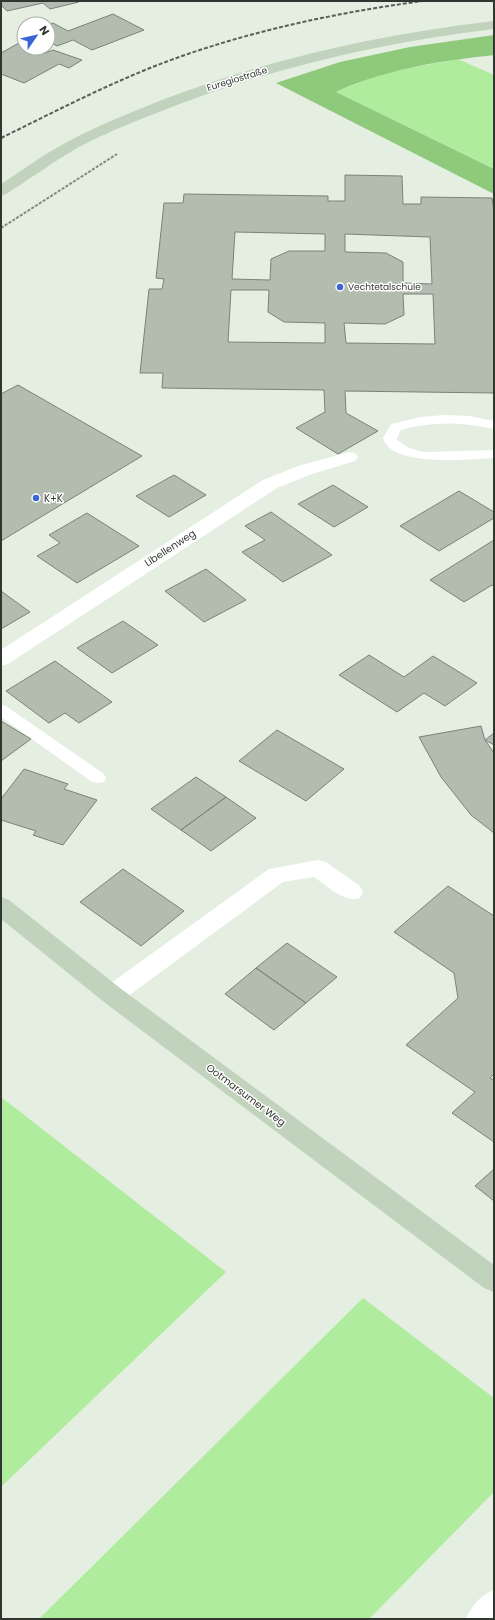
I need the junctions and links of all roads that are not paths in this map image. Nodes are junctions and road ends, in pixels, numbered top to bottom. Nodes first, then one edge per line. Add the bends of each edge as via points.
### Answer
1 (494, 25) edge
2 (1, 191) edge
3 (494, 424) edge
4 (494, 454) edge
5 (349, 457) dead end
6 (1, 659) edge
7 (1, 710) edge
8 (98, 778) dead end
9 (352, 892) dead end
10 (1, 906) edge
11 (112, 995) junction
12 (494, 1280) edge
13 (494, 1605) edge
14 (481, 1619) edge

1 - 2 main road, Euregiostraße via 370,44 292,62 194,92 72,145
3 - 4 lane via 445,418 417,421 396,427 390,438 391,442 404,451 424,456
5 - 6 street, Libellenweg via 270,484
7 - 8 lane
9 - 11 street via 318,868 277,875
10 - 11 main road, Ootmarsumer Weg
11 - 12 main road, Ootmarsumer Weg
13 - 14 street

